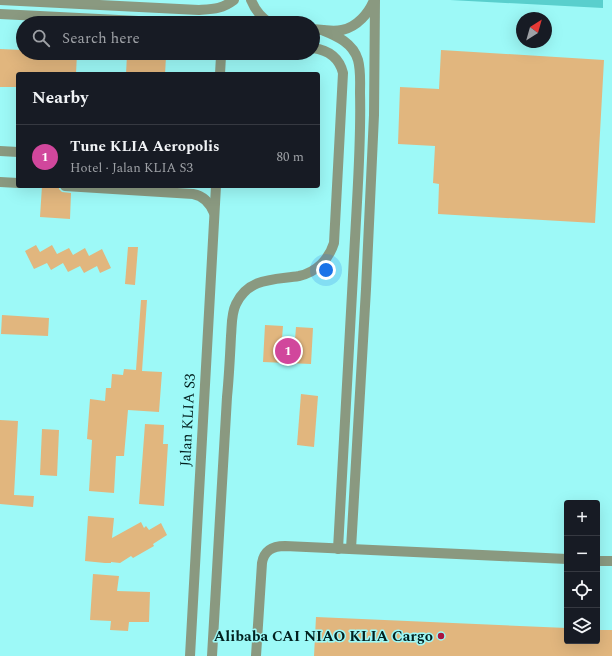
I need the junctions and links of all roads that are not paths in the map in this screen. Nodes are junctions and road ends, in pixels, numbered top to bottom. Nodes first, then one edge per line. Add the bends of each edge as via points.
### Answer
1 (0, 0) edge
2 (234, 0) edge
3 (251, 0) edge
4 (375, 0) edge
5 (0, 14) edge
6 (40, 16) edge
7 (260, 16) edge
8 (320, 30) edge
9 (320, 31) edge
10 (320, 50) edge
11 (221, 60) edge
12 (220, 72) edge
13 (0, 150) edge
14 (16, 152) edge
15 (0, 182) edge
16 (16, 183) edge
17 (97, 188) edge
18 (216, 188) edge
19 (215, 215) junction
20 (338, 549) junction
21 (351, 549) junction
22 (564, 559) edge
23 (600, 561) edge
24 (612, 561) edge
25 (190, 656) edge
26 (212, 656) edge
27 (256, 656) edge

1 - 2 street via 199,10 214,10
3 - 7 street
4 - 8 street via 367,13 353,26 341,31
4 - 21 street via 374,115
5 - 6 street
9 - 20 street via 339,37 348,45 355,52 360,68 361,118
10 - 26 street via 333,56 340,63 343,72 334,242 329,256 306,274 271,279 251,287 242,294 233,314
11 - 12 street
13 - 14 street
15 - 16 street
17 - 19 street via 199,195 209,202
18 - 19 street, Jalan KLIA S3
19 - 25 street, Jalan KLIA S3
20 - 21 street
20 - 27 street via 280,546 270,548 264,554
21 - 22 street
23 - 24 street

